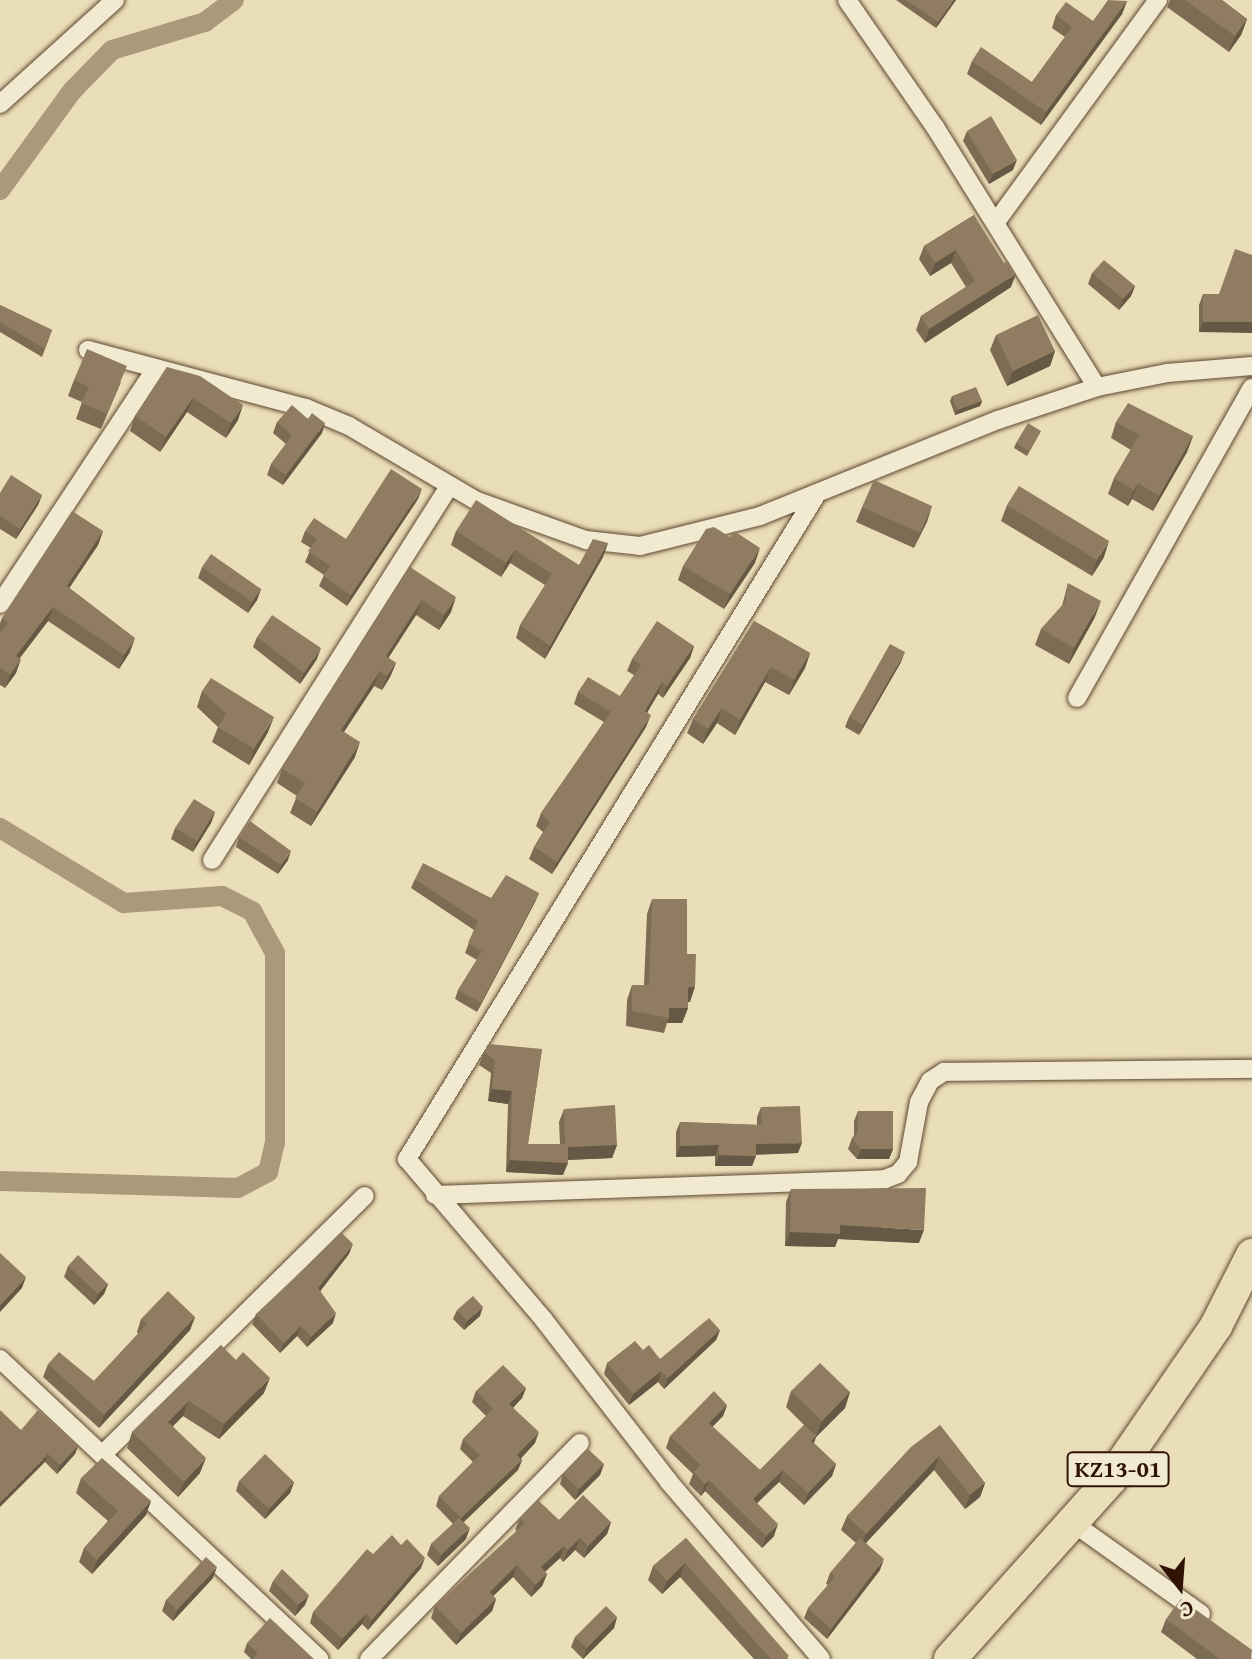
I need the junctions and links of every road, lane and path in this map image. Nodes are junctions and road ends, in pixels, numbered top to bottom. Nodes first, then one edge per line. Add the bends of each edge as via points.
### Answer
1 (115, 0) edge
2 (847, 0) edge
3 (1158, 0) edge
4 (0, 104) edge
5 (996, 222) junction
6 (88, 350) edge
7 (1252, 366) edge
8 (154, 371) junction
9 (1097, 387) junction
10 (1252, 388) edge
11 (449, 486) junction
12 (815, 497) junction
13 (0, 604) edge
14 (1077, 698) dead end
15 (212, 860) dead end
16 (1252, 1069) edge
17 (435, 1195) junction
18 (365, 1196) dead end
19 (1252, 1255) edge
20 (0, 1359) edge
21 (580, 1443) dead end
22 (104, 1453) junction
23 (1073, 1523) junction
24 (1215, 1624) edge
25 (319, 1659) edge
26 (369, 1659) edge
27 (821, 1659) edge
28 (950, 1659) edge

1 - 4 street
2 - 5 street
3 - 5 street
5 - 9 street
6 - 8 street
7 - 9 street via 1167,373
8 - 11 street via 306,408 349,426
8 - 13 street
9 - 12 street via 916,452
10 - 14 street
11 - 12 street via 586,540 640,546 709,533
11 - 15 street
12 - 17 street via 407,1159
16 - 17 street via 944,1072 930,1081 919,1102 908,1162 885,1179
17 - 27 street
18 - 22 street
19 - 23 highway, KZ13-01 via 1178,1384
20 - 22 street
21 - 26 street
22 - 25 street
23 - 24 street
23 - 28 highway, KZ13-01

